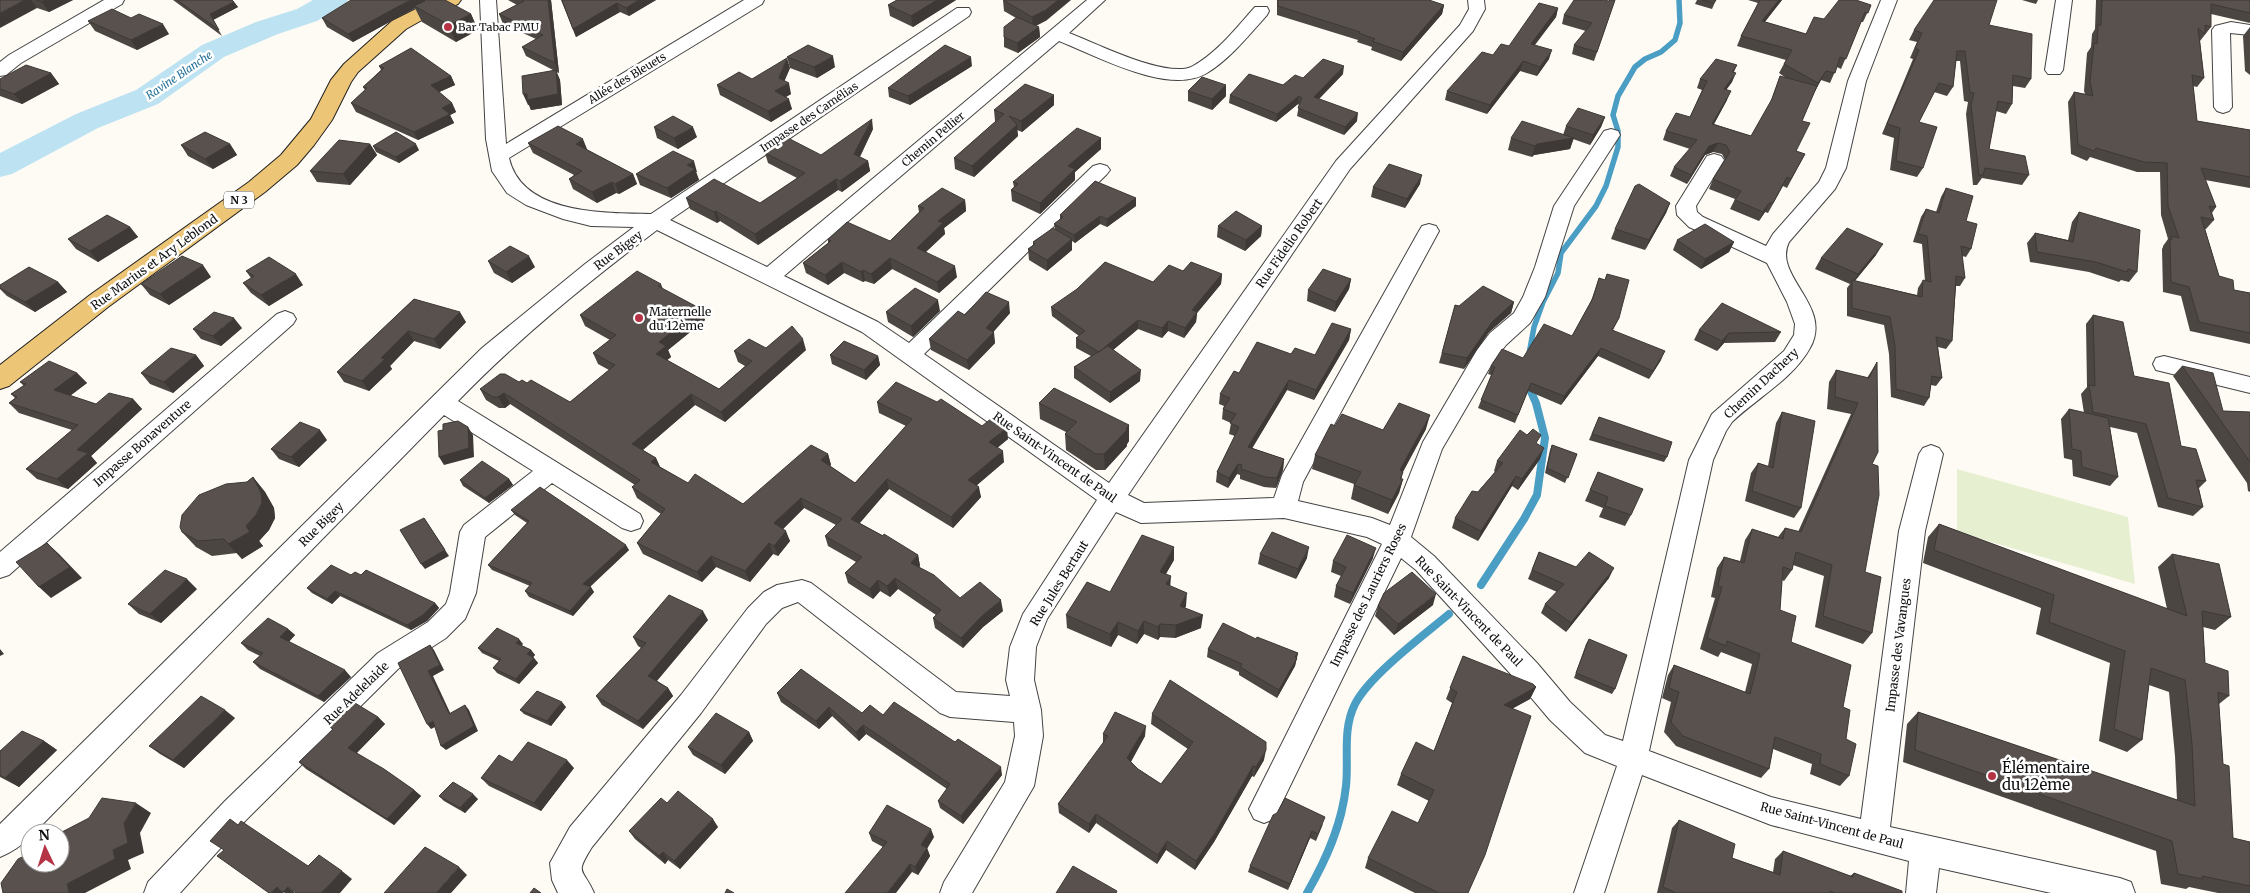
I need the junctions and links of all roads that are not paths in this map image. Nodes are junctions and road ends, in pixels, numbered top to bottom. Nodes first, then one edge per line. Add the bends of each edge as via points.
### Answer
1 (116, 0) edge
2 (451, 0) edge
3 (488, 0) edge
4 (756, 0) edge
5 (1097, 0) edge
6 (1476, 0) edge
7 (2064, 0) edge
8 (1879, 6) edge
9 (1261, 11) dead end
10 (963, 12) dead end
11 (2250, 30) edge
12 (1057, 34) junction
13 (2054, 70) dead end
14 (0, 71) edge
15 (2223, 107) dead end
16 (1611, 135) dead end
17 (499, 156) junction
18 (1714, 160) dead end
19 (1100, 170) dead end
20 (655, 221) junction
21 (1429, 231) dead end
22 (1778, 259) junction
23 (769, 277) junction
24 (285, 319) dead end
25 (910, 355) junction
26 (2164, 364) dead end
27 (0, 379) edge
28 (2250, 385) edge
29 (442, 402) junction
30 (1931, 454) dead end
31 (551, 470) junction
32 (1112, 498) junction
33 (1284, 508) junction
34 (631, 521) dead end
35 (1397, 540) junction
36 (0, 567) edge
37 (1027, 710) junction
38 (1633, 760) junction
39 (1264, 809) dead end
40 (1874, 837) junction
41 (0, 842) edge
42 (1925, 850) junction
43 (159, 893) edge
44 (579, 893) edge
45 (955, 893) edge
46 (1589, 893) edge
47 (1921, 893) edge
48 (2120, 893) edge

1 - 14 street
2 - 27 main road, Rue Marius et Ary Leblond / N 3 via 399,25 350,68 306,140 289,160 257,187 99,301
3 - 17 street, Rue Saint-Vincent de Paul via 495,140
4 - 17 street, Allée des Bleuets
5 - 12 street, Chemin Pellier
6 - 32 street, Rue Fidelio Robert via 1477,9 1467,27 1343,165
7 - 13 street
8 - 22 street via 1836,168 1828,185 1780,239 1776,250
9 - 12 street via 1211,61 1192,73 1150,71
10 - 20 street, Impasse des Camélias
11 - 15 street via 2231,27 2221,30
12 - 23 street, Chemin Pellier
16 - 35 street, Impasse des Lauriers Roses via 1564,206 1534,297 1522,318 1498,339 1485,356 1431,448
17 - 20 street, Rue Saint-Vincent de Paul via 502,171 514,188 533,202 591,219
18 - 22 street via 1686,206 1687,215
19 - 25 street
20 - 23 street, Rue Saint-Vincent de Paul
20 - 29 street, Rue Bigey via 490,354
21 - 33 street via 1291,482
22 - 38 street, Chemin Dachery via 1804,318 1806,333 1801,348 1790,360 1723,417 1701,460
23 - 25 street, Rue Saint-Vincent de Paul via 870,327
24 - 36 street, Impasse Bonaventure
25 - 32 street, Rue Saint-Vincent de Paul
26 - 28 street
29 - 31 street
29 - 41 street, Rue Bigey via 14,832
30 - 40 street, Impasse des Vavangues via 1912,530
31 - 34 street
31 - 43 street, Rue Adelelaide via 474,532 463,594 456,611 438,630 388,661 235,811
32 - 33 street, Rue Saint-Vincent de Paul via 1141,513
32 - 37 street, Rue Jules Bertaut via 1036,614 1023,647 1020,680
33 - 35 street, Rue Saint-Vincent de Paul via 1372,528
35 - 38 street, Rue Saint-Vincent de Paul via 1425,563 1560,711 1595,744
35 - 39 street, Impasse des Lauriers Roses
37 - 44 street via 950,704 802,591 786,593 756,616 691,704 581,837 565,862 567,880
37 - 45 street, Rue Jules Bertaut via 1029,736 1019,786
38 - 40 street, Rue Saint-Vincent de Paul via 1771,811
38 - 46 street
40 - 42 street, Rue Saint-Vincent de Paul
42 - 47 street
42 - 48 street, Rue Saint-Vincent de Paul

